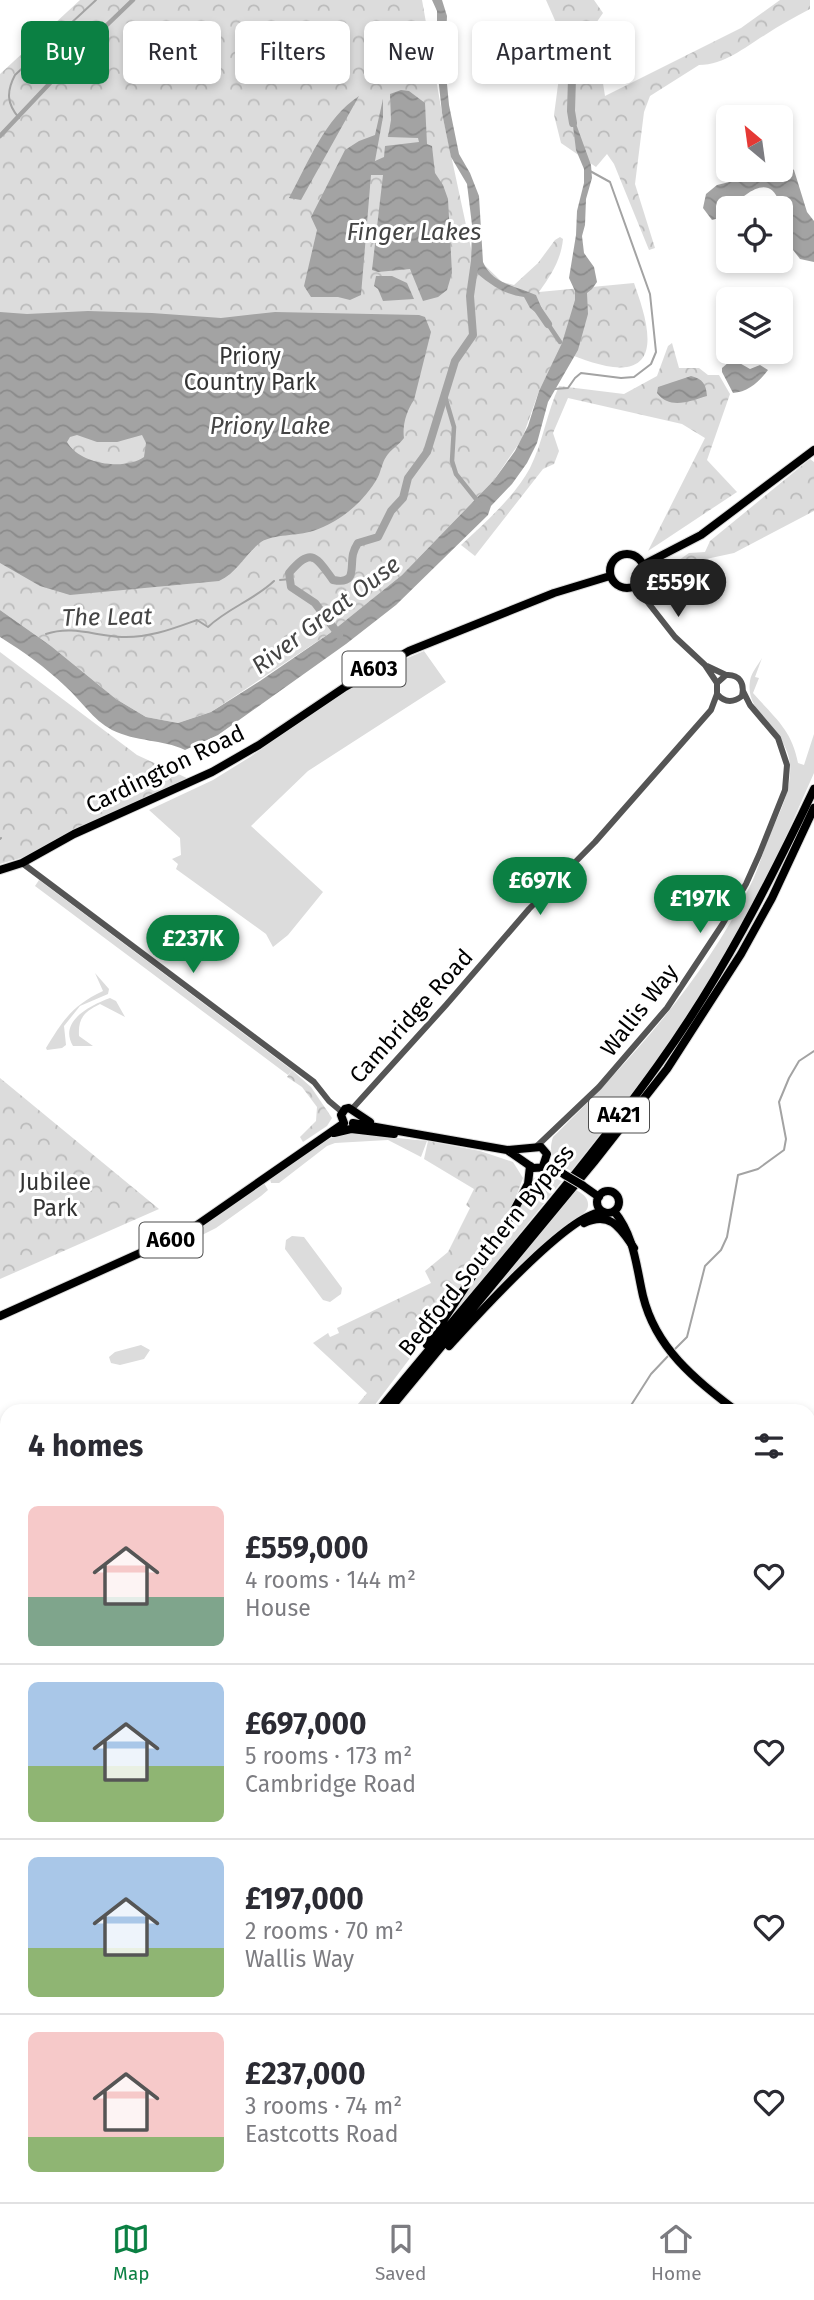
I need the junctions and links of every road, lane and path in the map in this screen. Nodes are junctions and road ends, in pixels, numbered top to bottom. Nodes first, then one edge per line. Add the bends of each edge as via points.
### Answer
1 (814, 450) edge
2 (643, 565) junction
3 (610, 576) junction
4 (635, 586) junction
5 (705, 666) junction
6 (726, 675) junction
7 (717, 683) junction
8 (743, 691) junction
9 (717, 694) junction
10 (737, 700) junction
11 (726, 702) junction
12 (750, 705) junction
13 (711, 710) junction
14 (814, 789) edge
15 (814, 808) edge
16 (22, 863) junction
17 (0, 870) edge
18 (342, 1111) junction
19 (354, 1111) junction
20 (348, 1123) junction
21 (374, 1125) junction
22 (417, 1134) junction
23 (550, 1135) junction
24 (325, 1136) junction
25 (533, 1147) junction
26 (507, 1150) junction
27 (547, 1154) junction
28 (528, 1164) junction
29 (543, 1166) junction
30 (556, 1169) junction
31 (599, 1196) junction
32 (614, 1211) junction
33 (603, 1212) junction
34 (562, 1234) junction
35 (634, 1248) junction
36 (0, 1315) edge
37 (405, 1385) junction
38 (385, 1404) edge
39 (393, 1404) edge
40 (728, 1404) edge

1 - 2 main road via 701,535
2 - 3 main road via 634,555 619,555
2 - 4 main road via 643,577
3 - 4 main road via 622,588
3 - 16 main road, Cardington Road / A603 via 554,593 409,652 212,772 74,834
4 - 5 street
5 - 6 street
5 - 7 street
6 - 7 street
6 - 8 street via 738,677
7 - 9 street
8 - 10 street
8 - 12 street, Wallis Way
9 - 11 street
9 - 13 street, Cambridge Road
10 - 11 street
10 - 12 street, Wallis Way
11 - 13 street
12 - 23 street, Wallis Way via 778,738 788,777 746,884 667,1008 605,1081
13 - 19 street, Cambridge Road via 596,842 529,909
14 - 37 main road, Bedford Southern Bypass / A421 via 738,938 659,1063
15 - 37 main road, Bedford Southern Bypass / A421 via 741,954 667,1069
16 - 17 main road, Cardington Road / A603
16 - 18 street via 314,1082
18 - 19 main road
18 - 20 main road via 341,1119
19 - 20 main road via 355,1119
19 - 21 main road
20 - 21 main road, A600
20 - 24 main road, A600
21 - 22 main road, A600
22 - 24 main road, A600 via 351,1129
22 - 26 main road, A600
23 - 25 street, Wallis Way
23 - 27 street
24 - 36 main road, A600 via 187,1232
25 - 26 main road, A600
25 - 27 main road
25 - 28 main road via 526,1154
26 - 28 main road
27 - 29 main road
27 - 30 main road
28 - 29 main road
28 - 37 main road, A421 via 528,1184 505,1227
29 - 30 main road
30 - 31 main road, bridge
31 - 32 main road via 615,1195 619,1201
31 - 33 main road via 597,1203
32 - 33 main road
32 - 35 main road
33 - 34 main road, A421 via 587,1216
34 - 35 main road, A421 via 603,1218
34 - 37 main road, A421
35 - 40 main road via 643,1296 667,1349 686,1371
37 - 38 main road, Bedford Southern Bypass / A421
37 - 39 main road, Bedford Southern Bypass / A421

